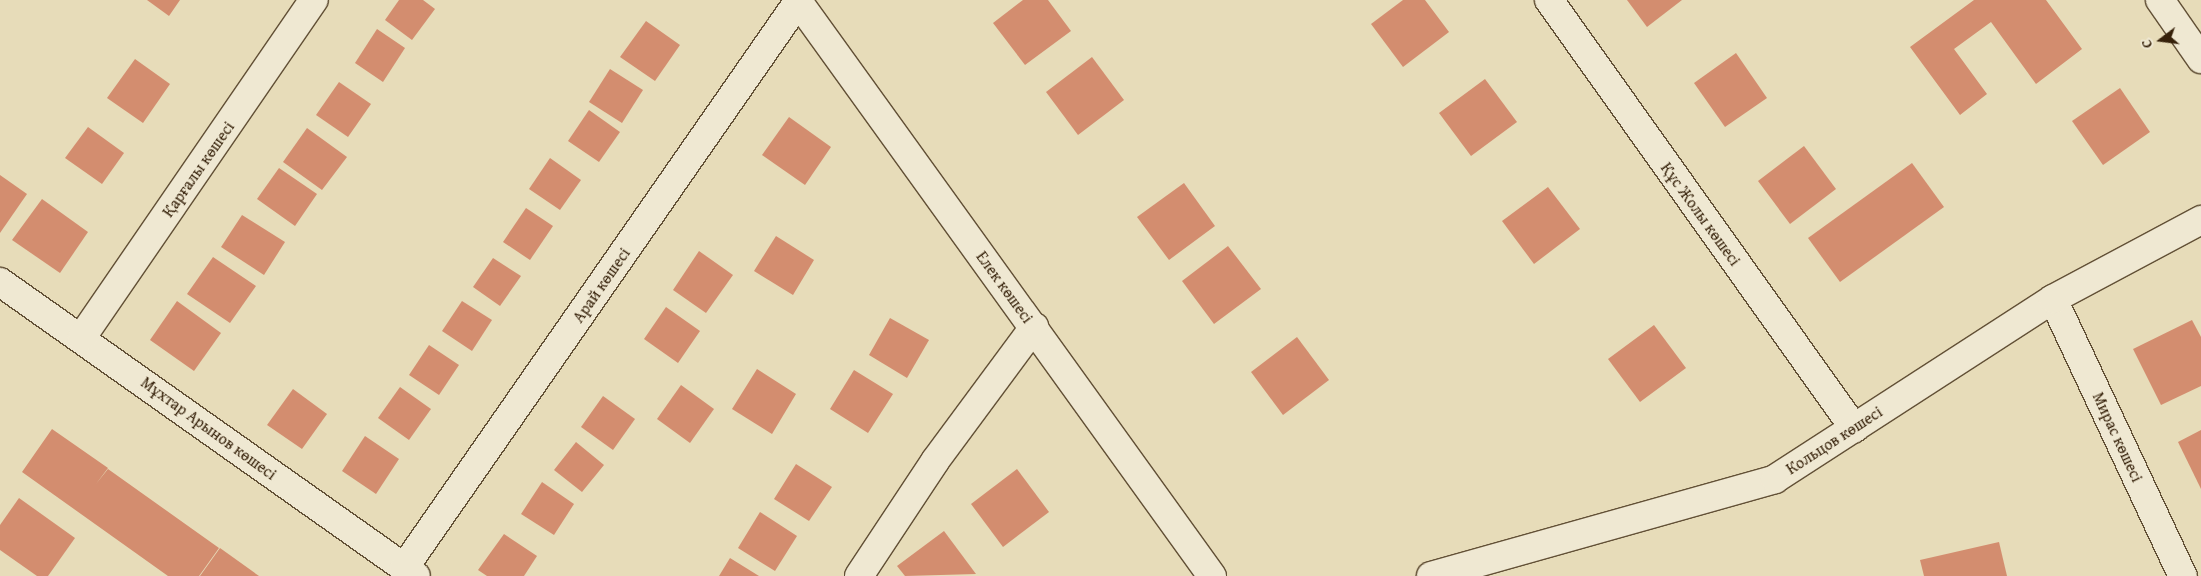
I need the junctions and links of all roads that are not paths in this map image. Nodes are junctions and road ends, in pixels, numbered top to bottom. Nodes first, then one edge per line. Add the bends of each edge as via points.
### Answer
1 (314, 0) edge
2 (1549, 0) edge
3 (2160, 0) edge
4 (797, 1) edge
5 (2201, 59) edge
6 (2201, 220) edge
7 (0, 282) edge
8 (2053, 299) junction
9 (1034, 327) junction
10 (82, 337) junction
11 (1854, 428) junction
12 (410, 572) edge
13 (860, 576) edge
14 (1212, 576) edge
15 (1431, 576) edge
16 (2183, 576) edge

1 - 10 street, Қарғалы көшесі
2 - 11 street, Құс Жолы көшесі
3 - 5 street
4 - 9 street, Елек көшесі
4 - 12 street, Арай көшесі
6 - 8 street, Кольцов көшесі
7 - 10 street, Мұхтар Арынов көшесі
8 - 11 street, Кольцов көшесі
8 - 16 street, Мирас көшесі
9 - 13 street via 935,461
9 - 14 street, Елек көшесі
10 - 12 street, Мұхтар Арынов көшесі
11 - 15 street, Кольцов көшесі via 1775,479

